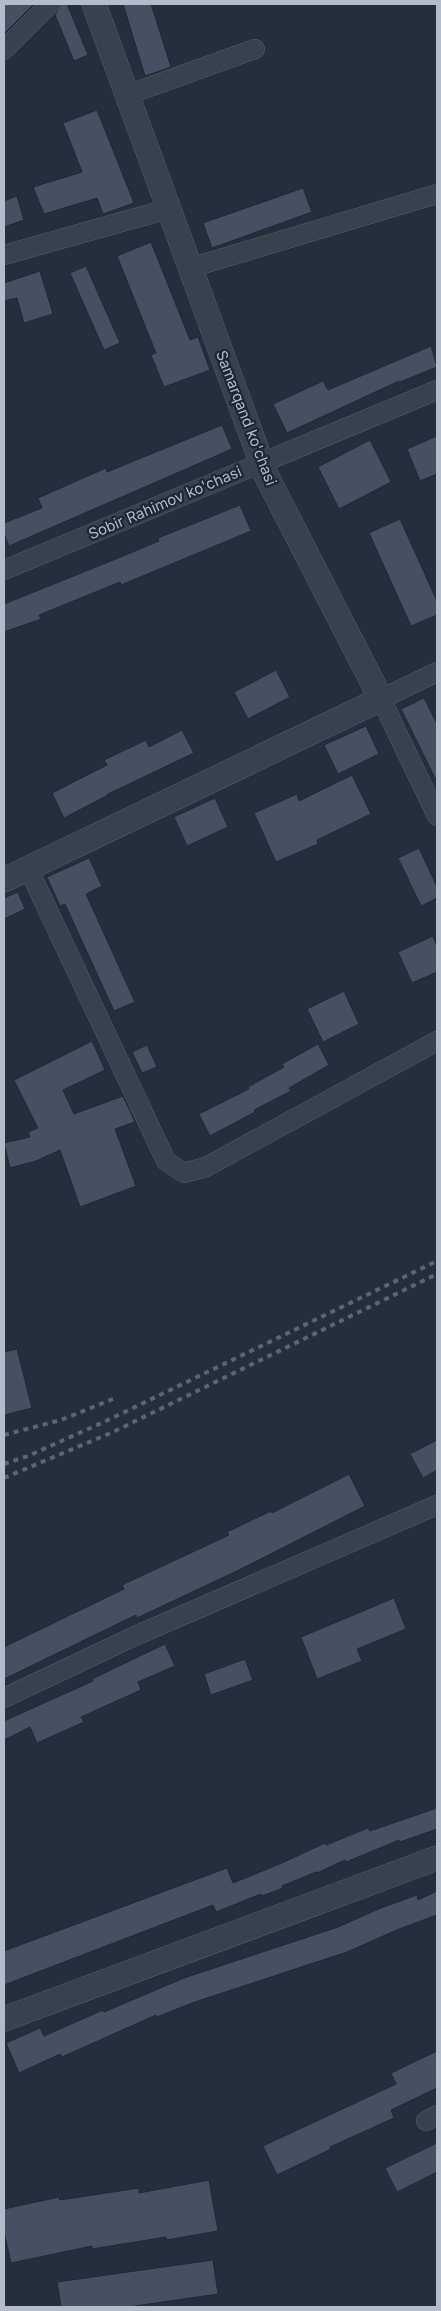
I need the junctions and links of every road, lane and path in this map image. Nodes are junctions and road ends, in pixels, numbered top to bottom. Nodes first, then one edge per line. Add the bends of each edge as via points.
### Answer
1 (50, 4) edge
2 (94, 4) edge
3 (255, 48) dead end
4 (4, 50) edge
5 (127, 95) junction
6 (437, 194) edge
7 (168, 209) junction
8 (4, 255) edge
9 (190, 268) junction
10 (437, 390) edge
11 (262, 462) junction
12 (4, 570) edge
13 (437, 672) edge
14 (380, 699) junction
15 (437, 816) edge
16 (28, 868) junction
17 (4, 880) edge
18 (437, 1041) edge
19 (437, 1505) edge
20 (4, 1698) edge
21 (437, 1858) edge
22 (4, 2018) edge

1 - 4 street
2 - 5 street, Samarqand ko'chasi
3 - 5 street
5 - 7 street, Samarqand ko'chasi
6 - 9 street
7 - 8 street
7 - 9 street, Samarqand ko'chasi
9 - 11 street, Samarqand ko'chasi
10 - 11 street, Sobir Rahimov ko'chasi
11 - 12 street, Sobir Rahimov ko'chasi
11 - 14 street, Samarqand ko'chasi
13 - 14 street
14 - 15 street, Samarqand ko'chasi
14 - 16 street
16 - 17 street
16 - 18 street via 166,1161 184,1173 206,1167
19 - 20 street via 135,1636
21 - 22 street

